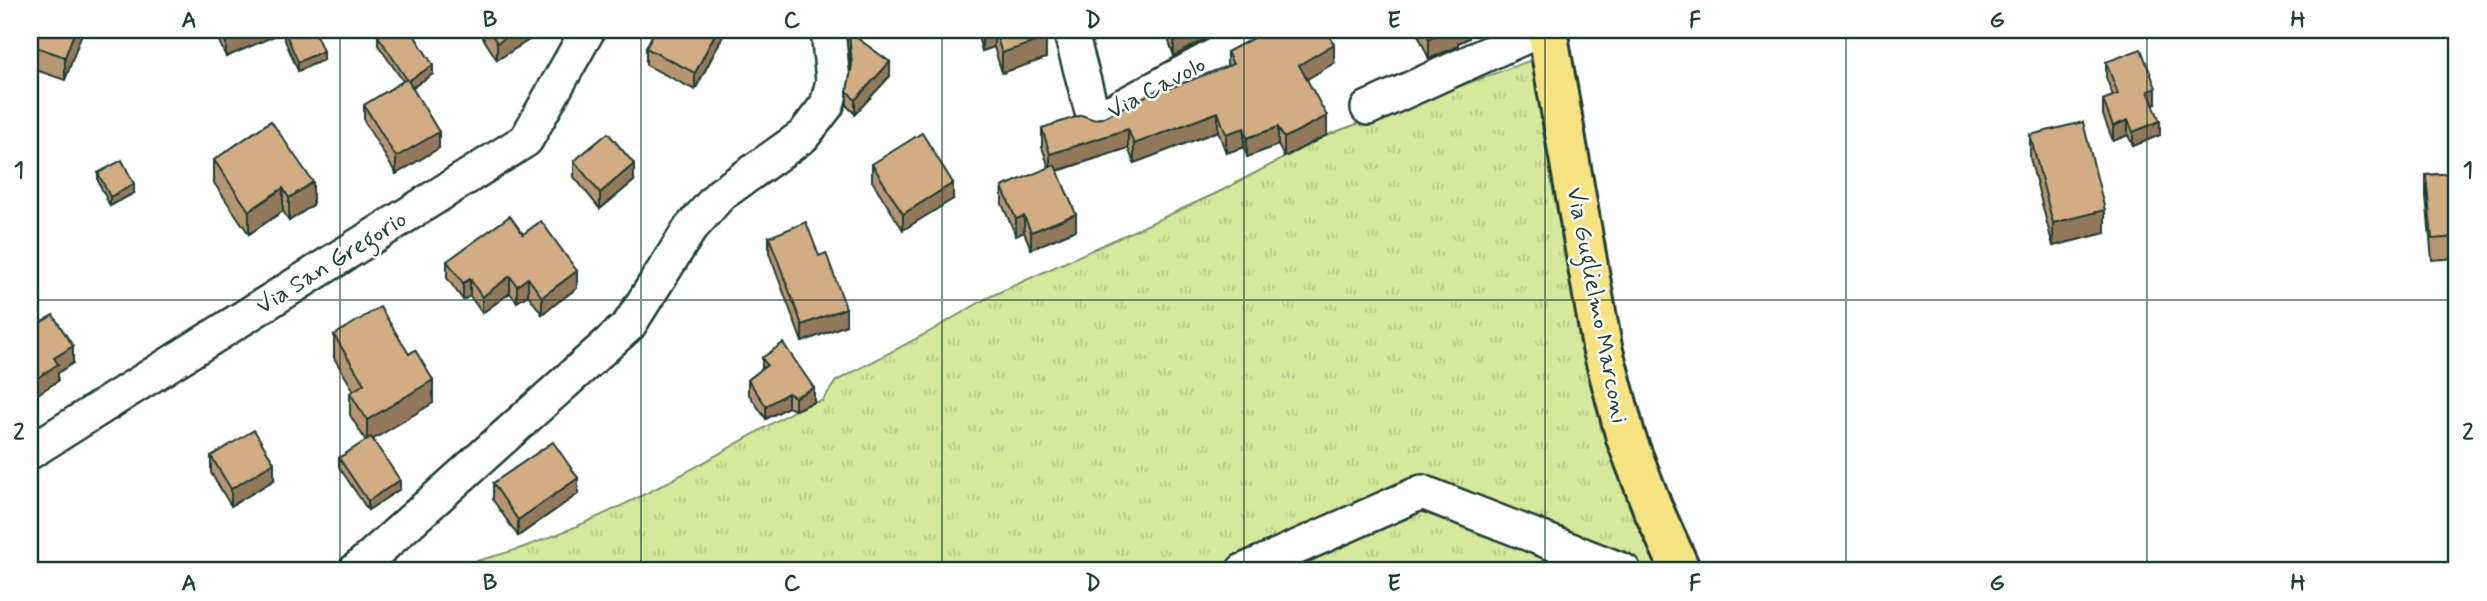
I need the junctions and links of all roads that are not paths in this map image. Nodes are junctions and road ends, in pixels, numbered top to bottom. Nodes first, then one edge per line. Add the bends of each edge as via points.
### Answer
1 (588, 30) edge
2 (828, 30) edge
3 (1070, 30) edge
4 (1262, 30) edge
5 (1540, 30) edge
6 (1547, 30) edge
7 (1368, 108) dead end
8 (30, 452) edge
9 (355, 571) edge
10 (1242, 571) edge
11 (1624, 571) edge
12 (1681, 571) edge

1 - 8 street, Via San Gregorio via 526,140
2 - 9 street via 833,81 827,106 803,136 720,195 682,239 629,325
3 - 4 street, Via Cavolo via 1094,119
5 - 7 street
6 - 12 main road, Via Guglielmo Marconi via 1602,347 1626,438
10 - 11 street via 1422,492

